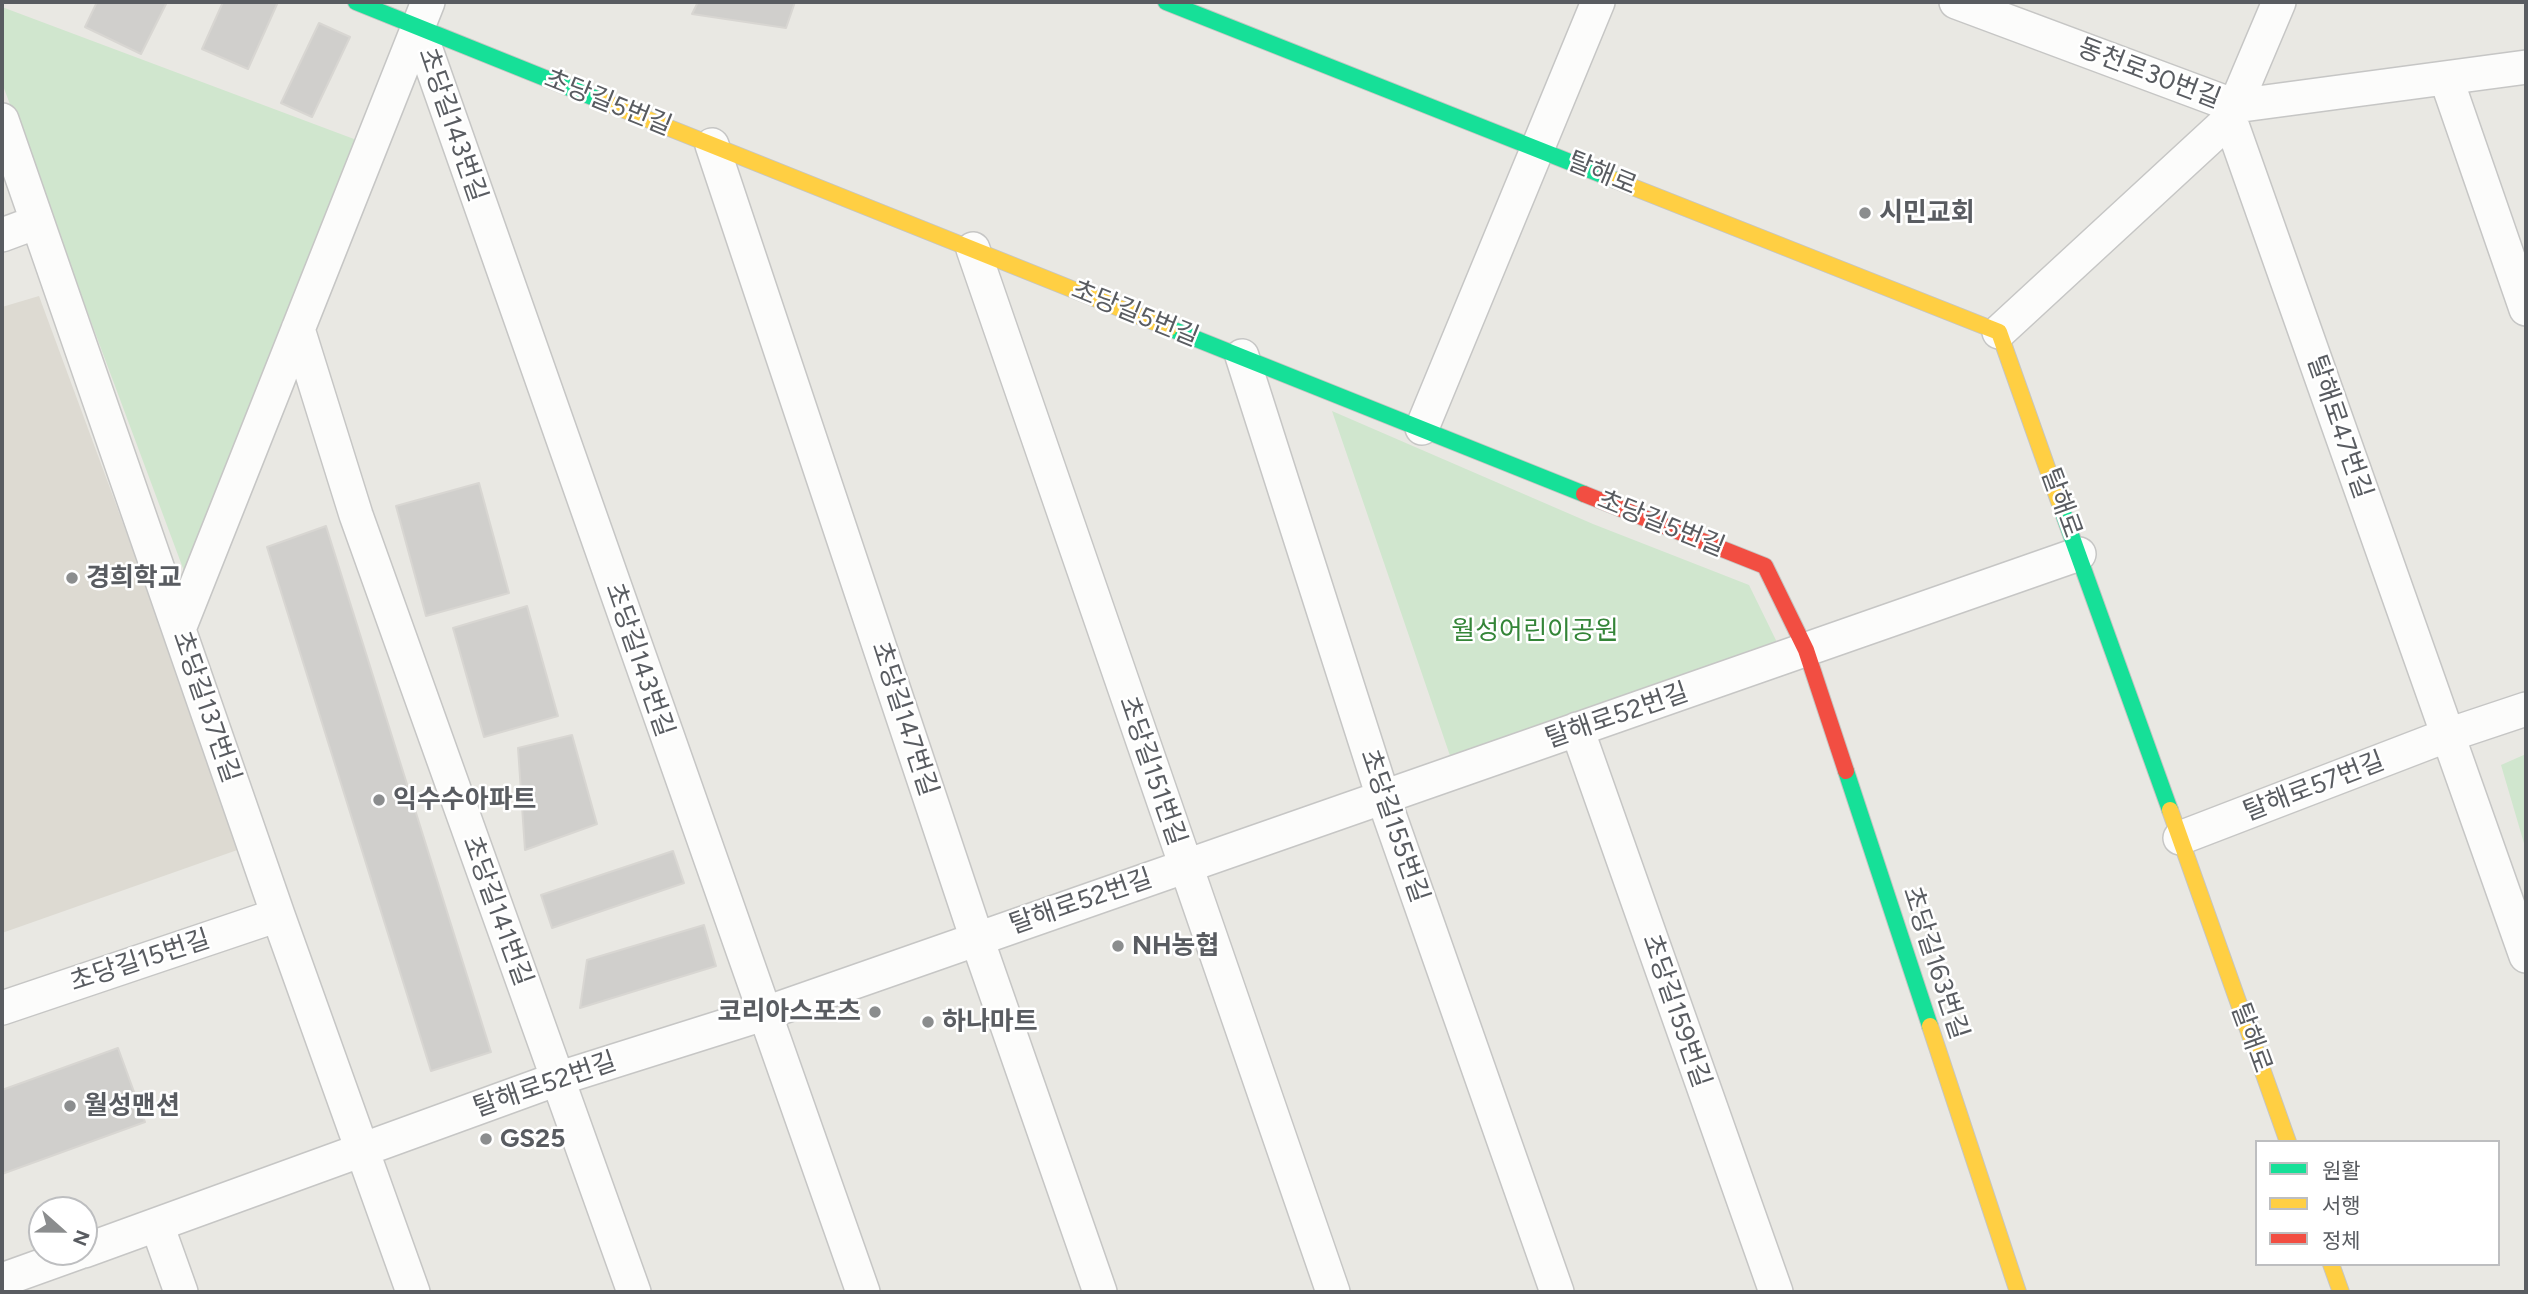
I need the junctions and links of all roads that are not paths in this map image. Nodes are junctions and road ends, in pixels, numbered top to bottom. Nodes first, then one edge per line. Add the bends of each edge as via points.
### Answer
1 (356, 2) edge
2 (1166, 2) edge
3 (1598, 2) edge
4 (1956, 2) edge
5 (2279, 2) edge
6 (423, 14) edge
7 (2526, 67) edge
8 (2446, 78) junction
9 (2232, 113) junction
10 (2, 120) edge
11 (712, 145) junction
12 (1539, 149) junction
13 (37, 222) junction
14 (2, 235) edge
15 (973, 249) junction
16 (2526, 309) edge
17 (298, 329) junction
18 (1999, 332) junction
19 (1242, 356) junction
20 (1422, 428) junction
21 (2079, 554) junction
22 (179, 629) junction
23 (1806, 650) junction
24 (2526, 709) edge
25 (1577, 729) junction
26 (2448, 735) junction
27 (1383, 797) junction
28 (2180, 838) junction
29 (1185, 866) junction
30 (278, 915) junction
31 (977, 939) junction
32 (2526, 956) edge
33 (2, 1007) edge
34 (763, 1014) junction
35 (556, 1079) junction
36 (2287, 1140) edge
37 (364, 1148) junction
38 (157, 1225) junction
39 (98, 1245) edge
40 (39, 1266) edge
41 (2332, 1266) edge
42 (2, 1279) edge
43 (181, 1292) edge
44 (413, 1292) edge
45 (634, 1292) edge
46 (863, 1292) edge
47 (1100, 1292) edge
48 (1333, 1292) edge
49 (1557, 1292) edge
50 (1776, 1292) edge
51 (2018, 1292) edge
52 (2341, 1292) edge

1 - 6 street, 초당길5번길
2 - 12 street, 탈해로
3 - 12 street
4 - 9 street, 동천로30번길
5 - 9 street, 동천로30번길
6 - 11 street, 초당길5번길
6 - 17 street
6 - 34 street, 초당길143번길
7 - 8 street
8 - 9 street
8 - 16 street
9 - 18 street
9 - 26 street, 탈해로47번길
10 - 13 street, 초당길137번길
11 - 15 street, 초당길5번길
11 - 31 street, 초당길147번길
12 - 18 street, 탈해로
12 - 20 street, 탈해로
13 - 14 street
13 - 22 street, 초당길137번길
15 - 19 street, 초당길5번길
15 - 29 street, 초당길151번길
17 - 22 street
17 - 35 street, 초당길141번길 via 356,515
18 - 21 street, 탈해로
19 - 20 street, 초당길5번길
19 - 27 street, 초당길155번길
20 - 23 street, 초당길5번길 via 1765,566
21 - 23 street, 탈해로52번길
21 - 28 street, 탈해로
22 - 30 street, 초당길137번길
23 - 25 street, 탈해로52번길
23 - 51 street, 초당길163번길
24 - 26 street, 탈해로57번길
25 - 27 street, 탈해로52번길
25 - 50 street, 초당길159번길
26 - 28 street, 탈해로57번길
26 - 32 street
27 - 29 street, 탈해로52번길
27 - 49 street, 초당길155번길
28 - 36 street, 탈해로
29 - 31 street, 탈해로52번길
29 - 48 street, 초당길151번길
30 - 33 street, 초당길15번길
30 - 37 street, 초당길137번길
31 - 34 street, 탈해로52번길
31 - 47 street, 초당길147번길
34 - 35 street, 탈해로52번길
34 - 46 street, 초당길143번길
35 - 37 street, 탈해로52번길
35 - 45 street, 초당길141번길
37 - 38 street, 탈해로52번길
37 - 44 street, 초당길137번길
38 - 39 street, 탈해로52번길
38 - 43 street
40 - 42 street, 탈해로52번길
41 - 52 street

